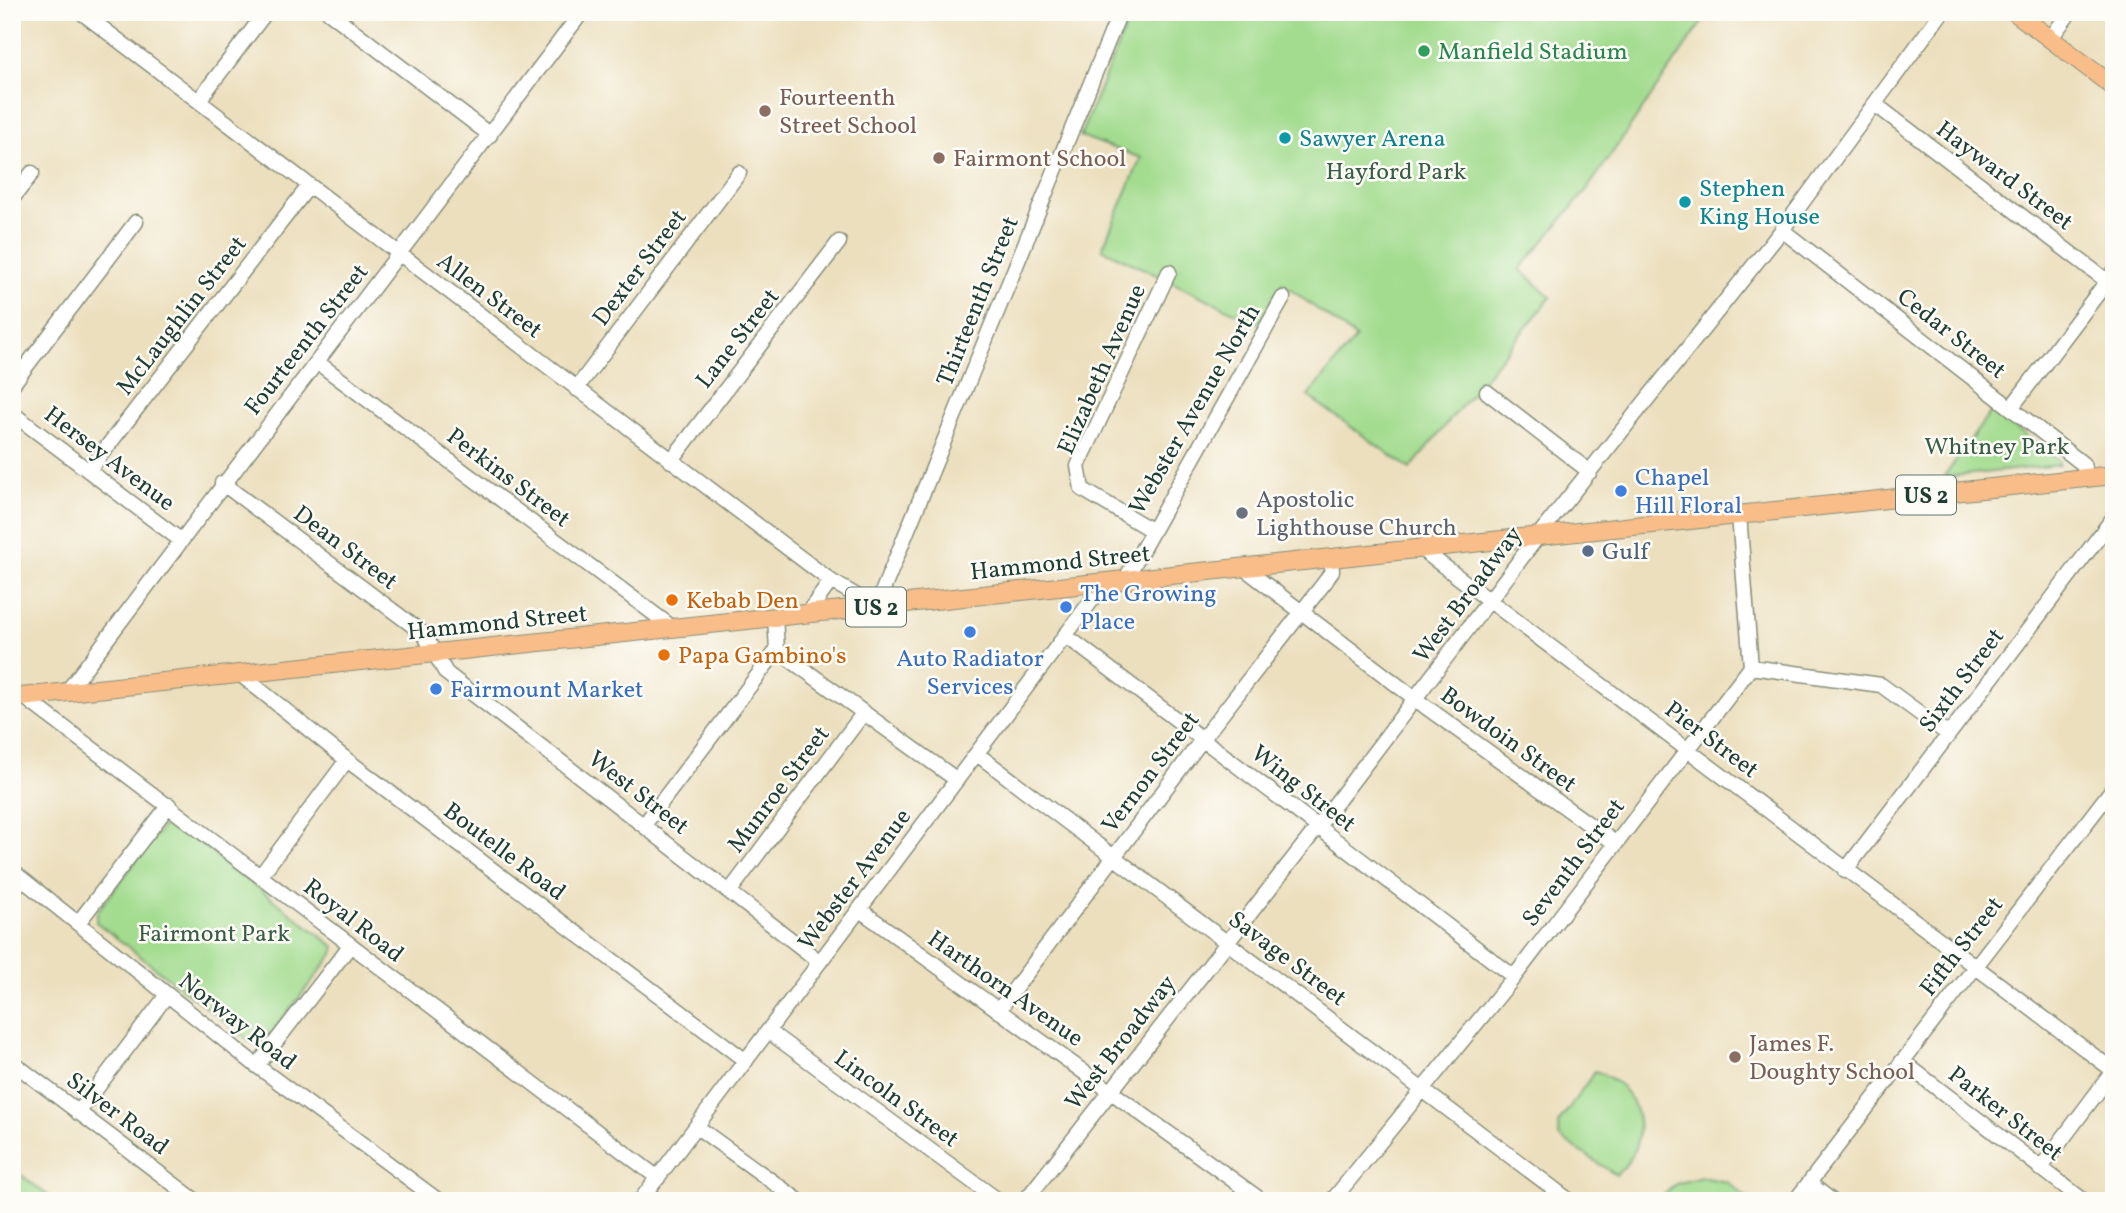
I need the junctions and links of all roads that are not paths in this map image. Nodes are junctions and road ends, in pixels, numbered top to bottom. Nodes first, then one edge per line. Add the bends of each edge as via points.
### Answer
1 (81, 12) edge
2 (266, 12) edge
3 (329, 12) edge
4 (1120, 12) edge
5 (1942, 12) edge
6 (2015, 12) edge
7 (2070, 12) edge
8 (579, 13) edge
9 (2050, 39) junction
10 (2114, 87) edge
11 (199, 100) junction
12 (1876, 105) junction
13 (490, 135) junction
14 (32, 173) dead end
15 (739, 173) dead end
16 (309, 186) junction
17 (12, 199) edge
18 (135, 222) dead end
19 (1782, 230) junction
20 (839, 242) dead end
21 (400, 255) junction
22 (1169, 272) dead end
23 (2110, 277) edge
24 (1283, 298) dead end
25 (317, 362) junction
26 (12, 385) edge
27 (576, 389) junction
28 (1487, 393) dead end
29 (2011, 408) junction
30 (12, 413) edge
31 (671, 461) junction
32 (89, 470) junction
33 (1590, 472) junction
34 (2114, 475) edge
35 (2087, 478) junction
36 (222, 483) junction
37 (1739, 515) junction
38 (2114, 517) edge
39 (1152, 530) junction
40 (1538, 536) junction
41 (179, 539) junction
42 (1421, 549) junction
43 (1331, 559) junction
44 (1244, 568) junction
45 (1125, 580) junction
46 (831, 581) junction
47 (1100, 583) junction
48 (1490, 601) junction
49 (876, 607) junction
50 (1300, 611) junction
51 (807, 614) junction
52 (775, 617) junction
53 (673, 628) junction
54 (1065, 635) junction
55 (777, 650) junction
56 (435, 653) junction
57 (1751, 667) junction
58 (240, 674) junction
59 (66, 692) junction
60 (18, 698) edge
61 (1415, 699) junction
62 (862, 715) junction
63 (1948, 734) junction
64 (1203, 738) junction
65 (1688, 749) junction
66 (977, 754) junction
67 (347, 760) junction
68 (957, 780) junction
69 (2114, 788) edge
70 (169, 805) junction
71 (644, 825) junction
72 (1317, 828) junction
73 (1615, 843) junction
74 (1115, 856) junction
75 (1845, 871) junction
76 (12, 872) edge
77 (261, 875) junction
78 (730, 891) junction
79 (860, 910) junction
80 (78, 923) junction
81 (1227, 942) junction
82 (349, 947) junction
83 (820, 962) junction
84 (1975, 967) junction
85 (1514, 977) junction
86 (167, 995) junction
87 (998, 1011) junction
88 (768, 1031) junction
89 (1902, 1060) junction
90 (746, 1061) junction
91 (12, 1062) edge
92 (257, 1066) junction
93 (2114, 1070) edge
94 (1423, 1087) junction
95 (1111, 1091) junction
96 (78, 1113) junction
97 (697, 1127) junction
98 (2040, 1169) junction
99 (658, 1178) junction
100 (1809, 1183) junction
101 (196, 1201) edge
102 (439, 1201) edge
103 (640, 1201) edge
104 (799, 1201) edge
105 (999, 1201) edge
106 (1026, 1201) edge
107 (1262, 1201) edge
108 (1332, 1201) edge
109 (1570, 1201) edge
110 (1795, 1201) edge
111 (1832, 1201) edge
112 (2084, 1201) edge

1 - 11 street, Allen Street
2 - 11 street
3 - 13 street
4 - 49 street, Thirteenth Street
5 - 12 street, West Broadway
6 - 9 main road
7 - 9 street
8 - 13 street, Fourteenth Street
9 - 10 main road
11 - 16 street, Allen Street
12 - 19 street, West Broadway
12 - 23 street, Hayward Street
13 - 21 street, Fourteenth Street
14 - 17 street
15 - 27 street, Dexter Street
16 - 21 street, Allen Street
16 - 32 street, McLaughlin Street
18 - 26 street
19 - 29 street, Cedar Street
19 - 33 street, West Broadway
20 - 31 street, Lane Street
21 - 25 street, Fourteenth Street
21 - 27 street, Allen Street
22 - 39 street, Elizabeth Avenue via 1078,466 1082,489
23 - 29 street
24 - 39 street, Webster Avenue North
25 - 36 street, Fourteenth Street
25 - 53 street, Perkins Street
27 - 31 street, Allen Street
28 - 33 street
29 - 35 street, Cedar Street via 2083,464
30 - 32 street, Hersey Avenue
31 - 46 street, Allen Street
32 - 41 street, Hersey Avenue
33 - 40 street, West Broadway
34 - 35 main road, Hammond Street / US 2
35 - 37 main road, Hammond Street / US 2
36 - 41 street, Fourteenth Street
36 - 56 street, Dean Street via 421,631
37 - 40 main road, Hammond Street / US 2
37 - 57 street
38 - 63 street, Sixth Street
39 - 45 street, Webster Avenue North
40 - 42 main road, Hammond Street / US 2
40 - 48 street, West Broadway
41 - 59 street, Fourteenth Street
42 - 43 main road, Hammond Street / US 2
42 - 48 street, Pier Street
43 - 44 main road, Hammond Street / US 2
43 - 50 street, Vernon Street via 1332,571
44 - 45 main road, Hammond Street / US 2
44 - 50 street, Bowdoin Street
45 - 47 main road, Hammond Street / US 2
46 - 49 street, Allen Street
46 - 51 street
47 - 49 main road, Hammond Street / US 2
47 - 54 street, Webster Avenue
48 - 61 street, West Broadway
48 - 65 street, Pier Street
49 - 51 main road, Hammond Street / US 2
50 - 61 street, Bowdoin Street
50 - 64 street, Vernon Street
51 - 52 main road, Hammond Street / US 2
52 - 53 main road, Hammond Street / US 2
52 - 55 street
53 - 56 main road, Hammond Street / US 2
54 - 64 street, Wing Street
54 - 66 street, Webster Avenue
55 - 62 street
55 - 71 street
56 - 58 main road, Hammond Street / US 2
56 - 71 street, West Street via 446,673
57 - 63 street via 1881,685
57 - 65 street, Seventh Street
58 - 59 main road, Hammond Street / US 2
58 - 67 street, Boutelle Road
59 - 60 main road, Hammond Street / US 2
60 - 70 street, Royal Road
61 - 72 street, West Broadway
61 - 73 street, Bowdoin Street
62 - 68 street
62 - 78 street, Munroe Street
63 - 75 street, Sixth Street
64 - 72 street, Wing Street
64 - 74 street, Vernon Street
65 - 73 street, Seventh Street
65 - 75 street, Pier Street
66 - 68 street, Webster Avenue
66 - 74 street, Savage Street
67 - 77 street
67 - 90 street, Boutelle Road
68 - 79 street, Webster Avenue
69 - 84 street, Fifth Street
70 - 77 street, Royal Road
70 - 80 street
71 - 78 street, West Street
72 - 81 street, West Broadway
72 - 85 street, Wing Street
73 - 85 street, Seventh Street
74 - 81 street, Savage Street
74 - 87 street, Vernon Street
75 - 84 street, Pier Street
76 - 80 street, Norway Road
77 - 82 street, Royal Road
78 - 83 street, West Street
79 - 83 street, Webster Avenue
79 - 87 street, Harthorn Avenue
80 - 86 street, Norway Road
81 - 94 street, Savage Street
81 - 95 street, West Broadway
82 - 92 street
82 - 99 street, Royal Road
83 - 88 street, Webster Avenue
84 - 89 street, Fifth Street
84 - 93 street, Pier Street
85 - 94 street, Seventh Street
86 - 92 street, Norway Road
86 - 96 street
87 - 95 street, Harthorn Avenue
88 - 90 street, Webster Avenue
88 - 105 street, Lincoln Street
89 - 98 street, Parker Street
89 - 100 street, Fifth Street
90 - 97 street, Webster Avenue
91 - 96 street, Silver Road
92 - 102 street, Norway Road
93 - 98 street
94 - 108 street, Seventh Street
94 - 109 street, Savage Street
95 - 106 street, West Broadway
95 - 107 street, Harthorn Avenue
96 - 101 street, Silver Road
97 - 99 street, Webster Avenue
97 - 104 street
98 - 112 street, Parker Street
99 - 103 street, Webster Avenue
100 - 110 street, Fifth Street
100 - 111 street

